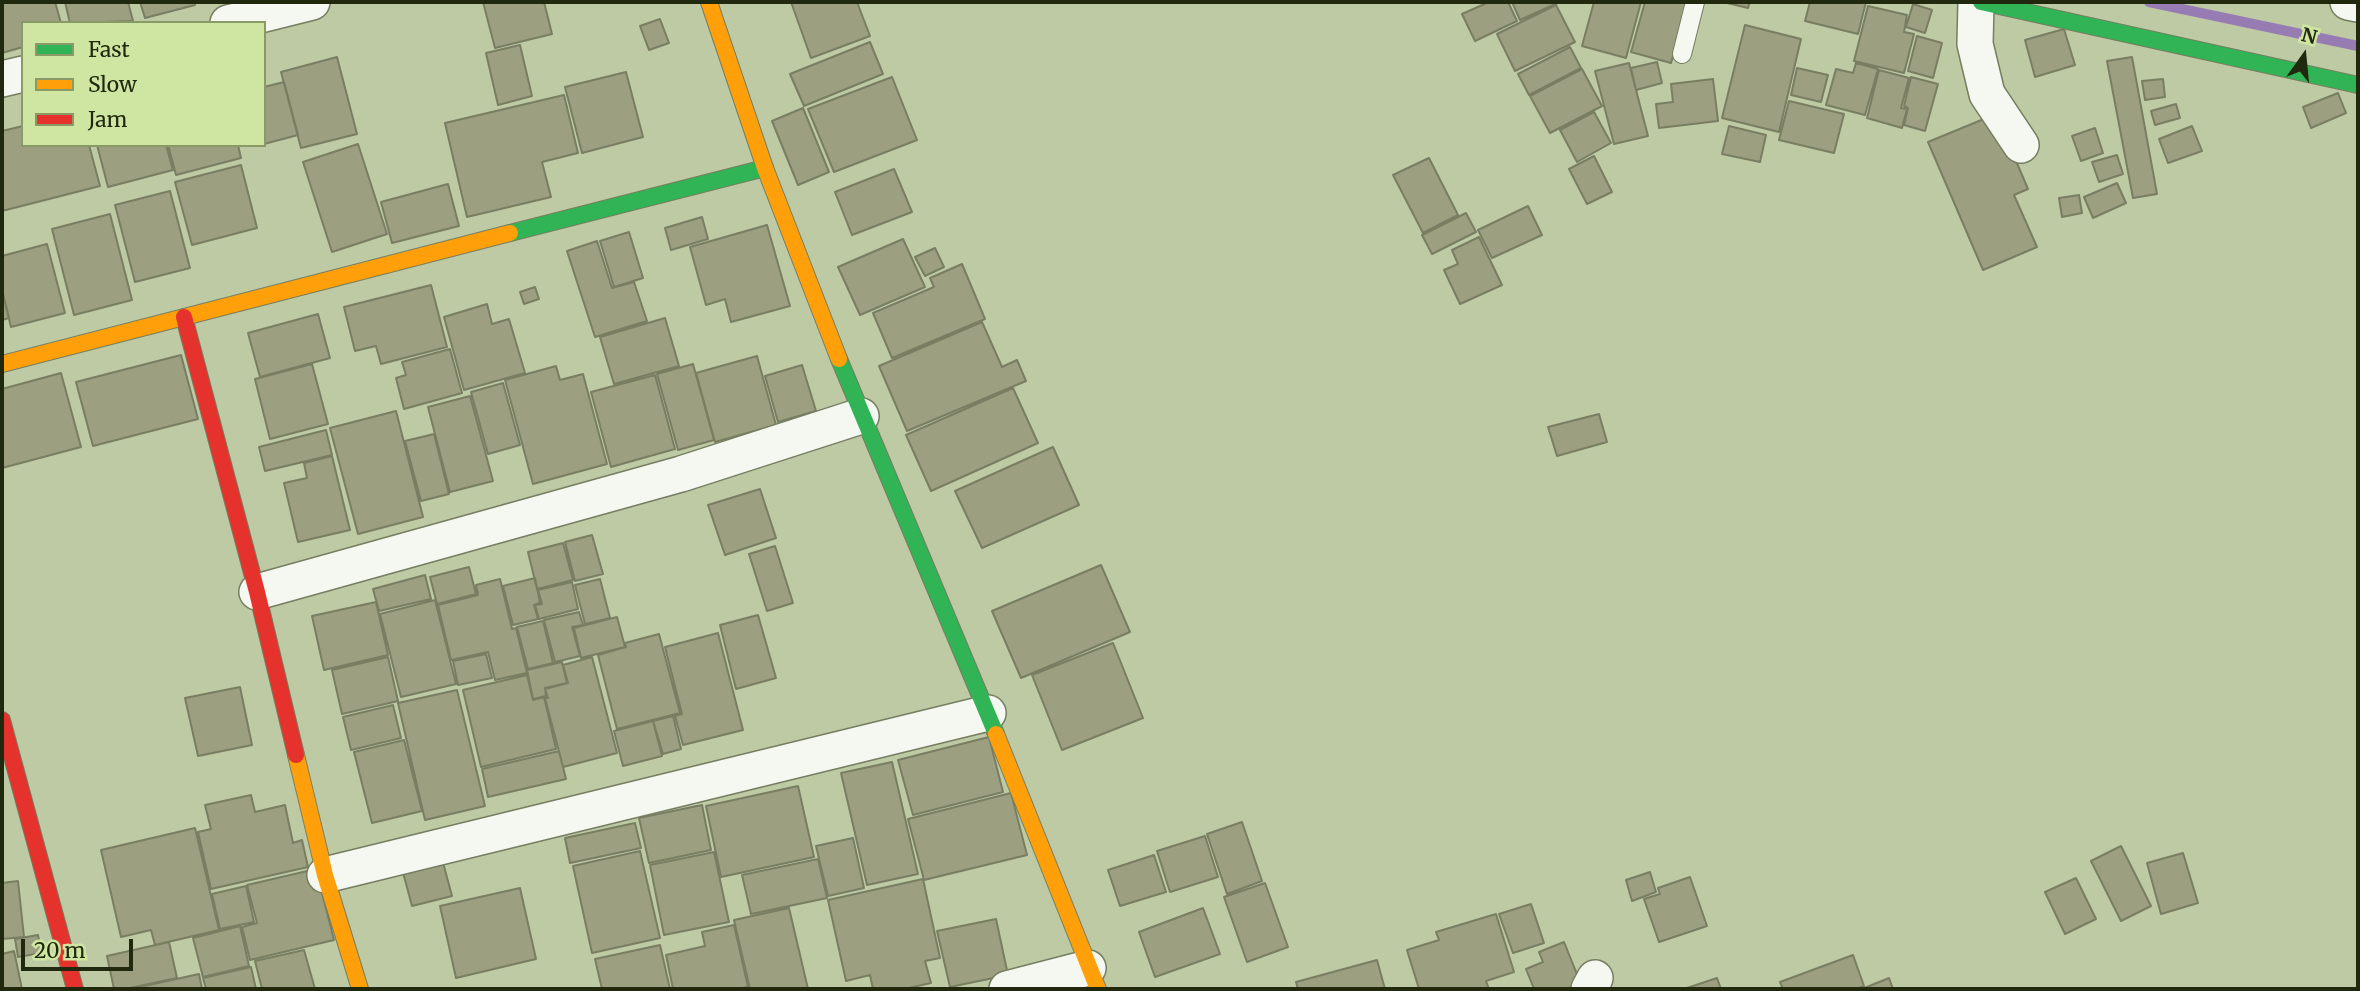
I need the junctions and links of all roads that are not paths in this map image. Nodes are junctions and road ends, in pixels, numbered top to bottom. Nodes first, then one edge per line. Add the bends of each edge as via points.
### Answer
1 (312, 2) edge
2 (709, 2) edge
3 (1695, 2) edge
4 (1978, 2) edge
5 (2348, 2) edge
6 (2358, 4) edge
7 (236, 21) edge
8 (1682, 54) dead end
9 (21, 74) edge
10 (2, 79) edge
11 (2358, 85) edge
12 (2021, 145) dead end
13 (765, 168) junction
14 (184, 317) junction
15 (2, 364) edge
16 (861, 416) junction
17 (257, 592) junction
18 (988, 713) junction
19 (2, 720) edge
20 (325, 875) junction
21 (1093, 979) edge
22 (75, 989) edge
23 (360, 989) edge
24 (1007, 989) edge

1 - 7 street
2 - 13 street
3 - 8 lane
4 - 11 street
4 - 12 street via 1975,44 1987,94
5 - 6 street
9 - 10 street
13 - 14 street
13 - 16 street
14 - 15 street
14 - 17 street
16 - 17 street via 681,474
16 - 18 street
17 - 20 street
18 - 20 street
18 - 21 street
19 - 22 street
20 - 23 street
21 - 24 street

